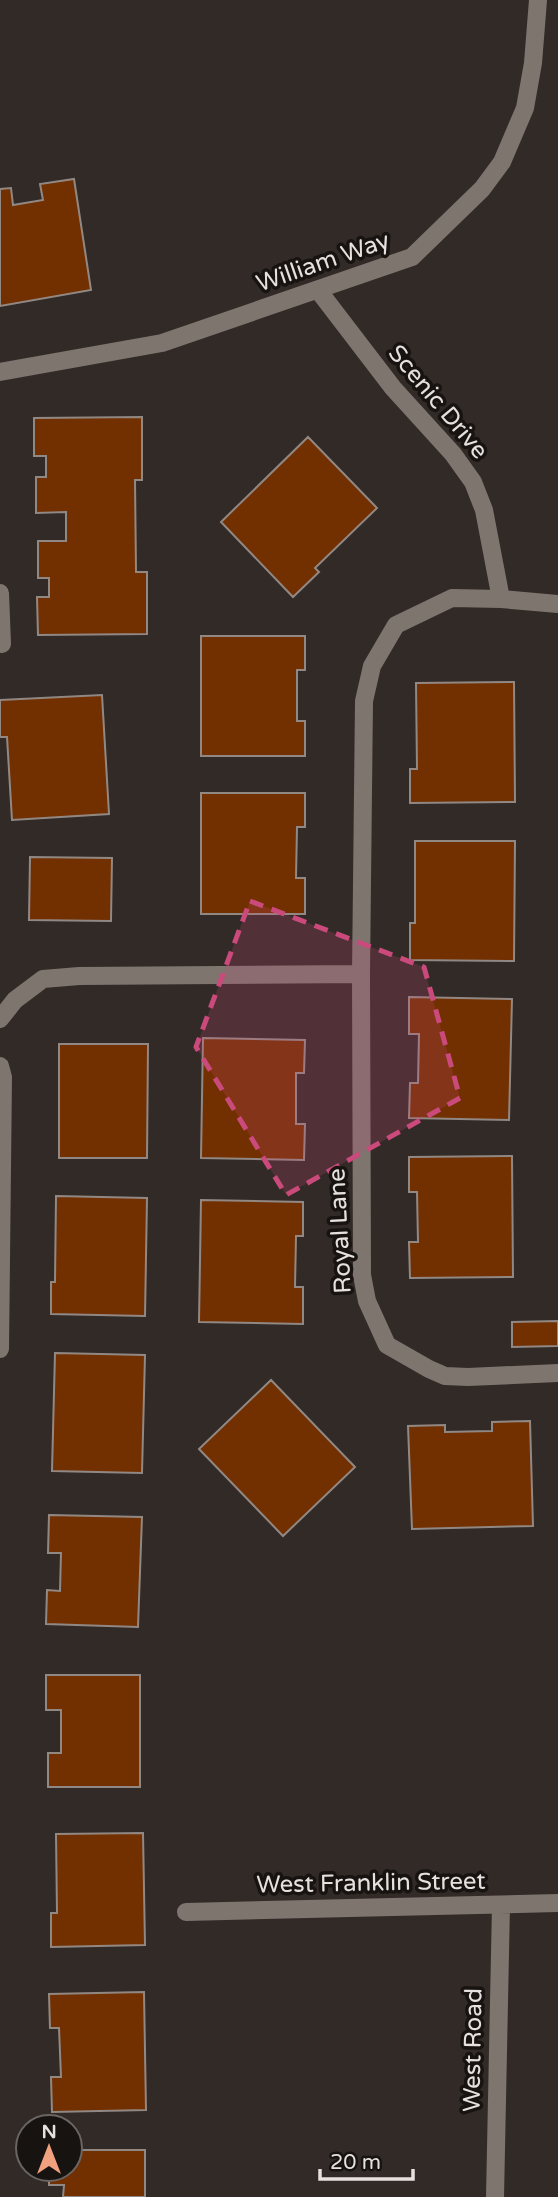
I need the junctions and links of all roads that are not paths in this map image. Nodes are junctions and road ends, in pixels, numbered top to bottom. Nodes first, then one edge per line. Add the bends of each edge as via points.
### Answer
1 (538, 0) edge
2 (318, 290) junction
3 (0, 372) edge
4 (0, 593) edge
5 (500, 599) junction
6 (558, 604) edge
7 (2, 644) dead end
8 (361, 974) junction
9 (0, 1019) edge
10 (0, 1066) edge
11 (0, 1349) edge
12 (558, 1374) edge
13 (558, 1903) edge
14 (500, 1905) junction
15 (186, 1912) dead end
16 (495, 2197) edge

1 - 2 street, William Way via 534,63 525,108 502,162 482,189 412,257
2 - 3 street, William Way via 162,343
2 - 5 street, Scenic Drive via 472,481 484,510
4 - 7 street
5 - 6 street, Royal Lane
5 - 8 street, Royal Lane via 452,598 396,625 372,666 364,701
8 - 9 street via 43,979 15,1000
8 - 12 street, Royal Lane via 362,1275 367,1301 387,1345 445,1376
10 - 11 street
13 - 14 street, West Franklin Street
14 - 15 street, West Franklin Street
14 - 16 street, West Road

